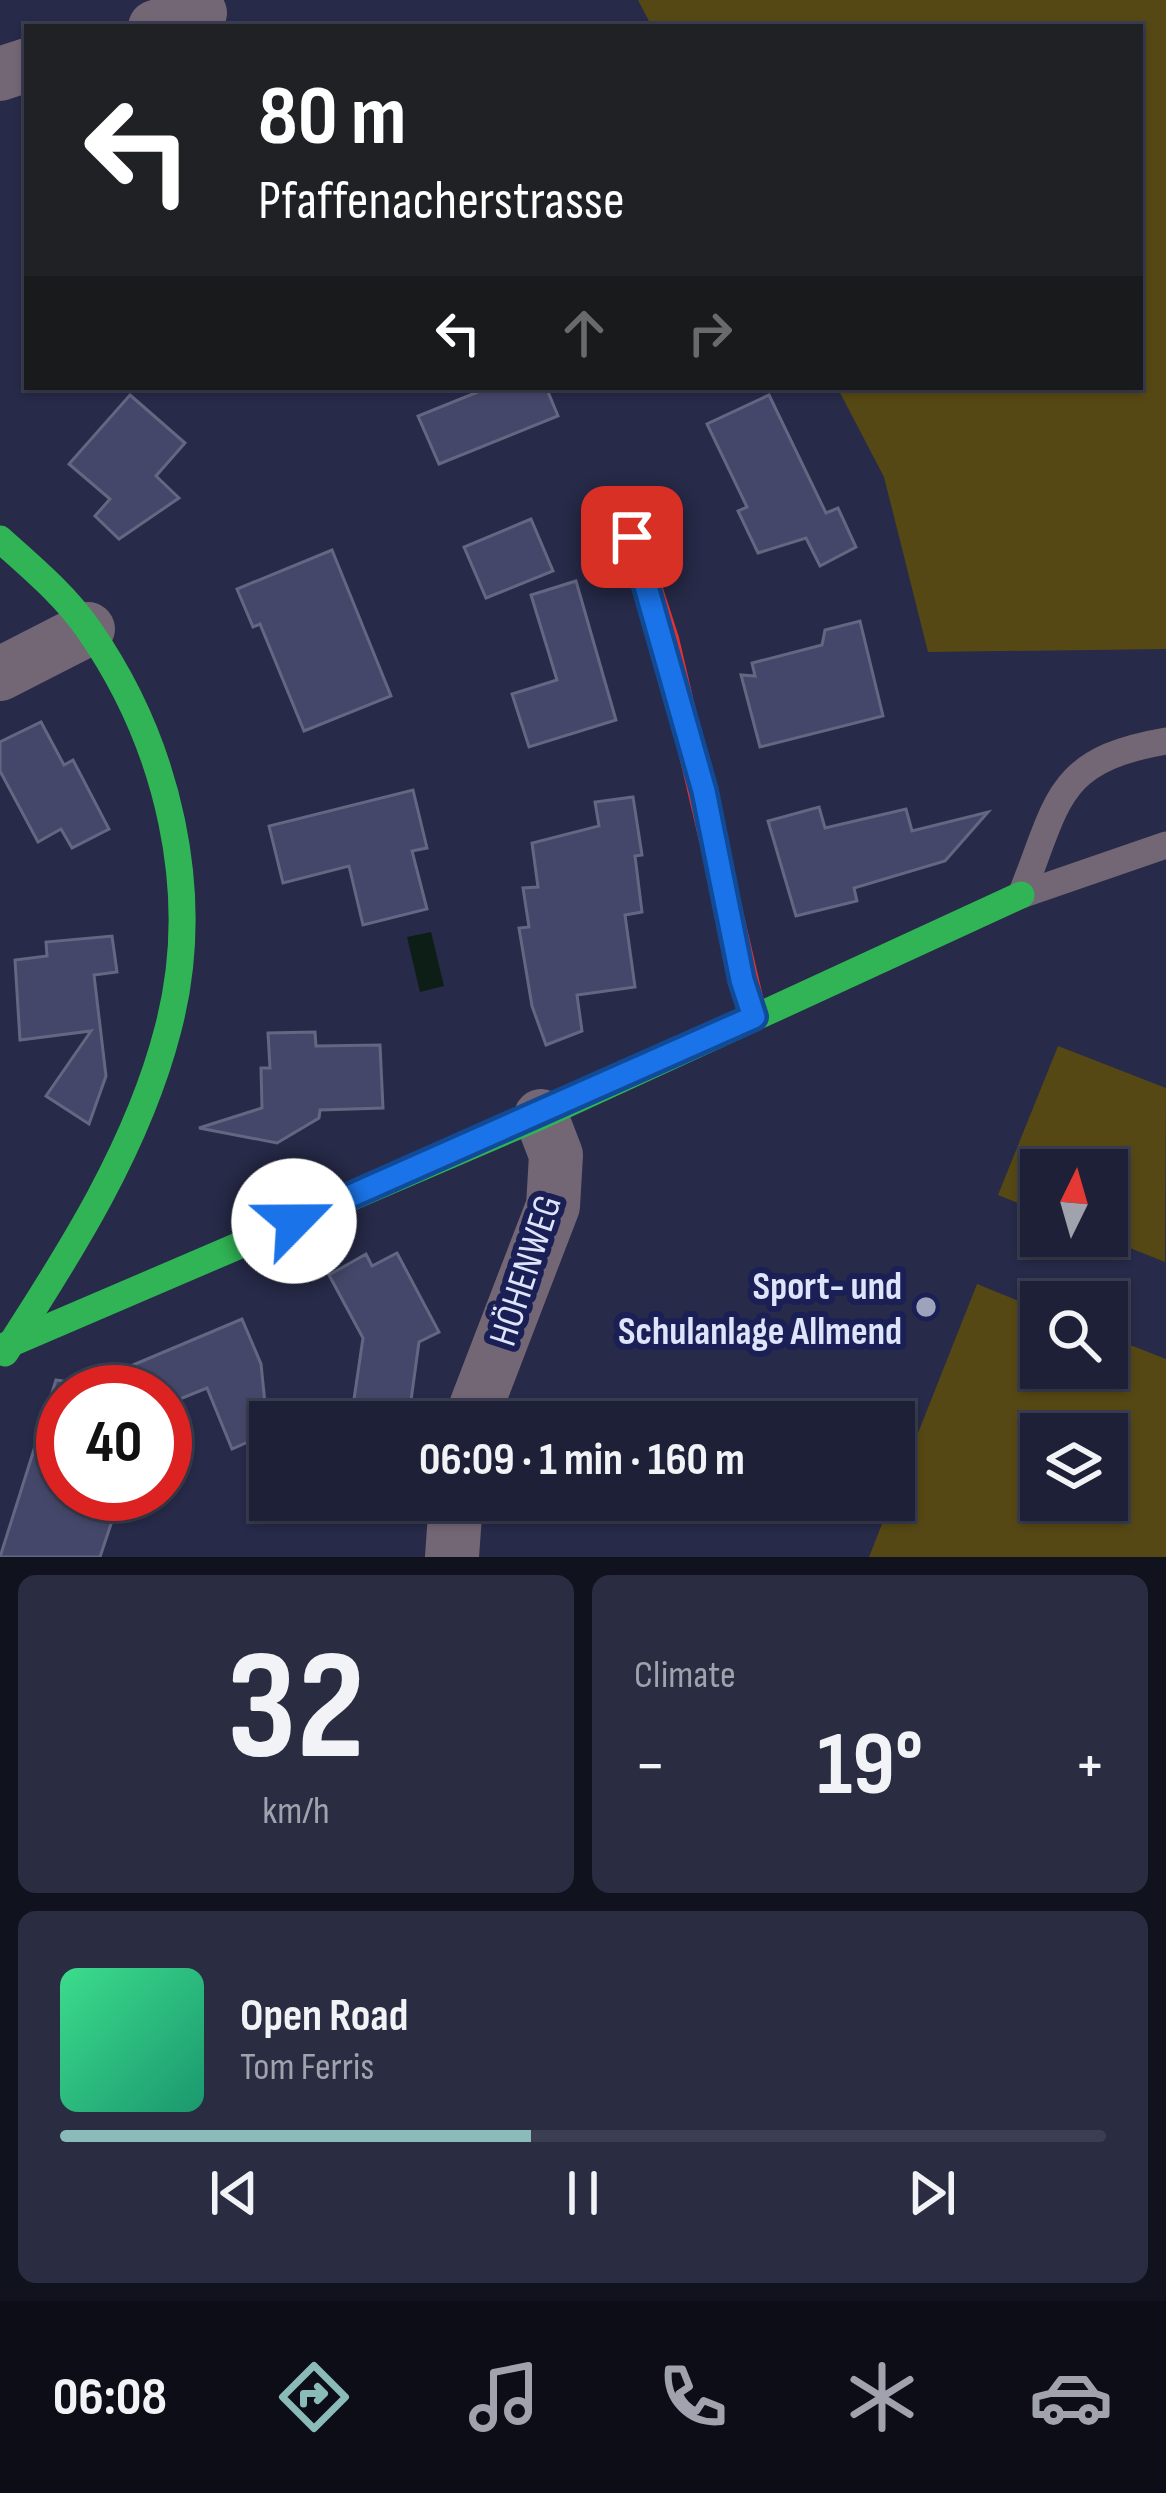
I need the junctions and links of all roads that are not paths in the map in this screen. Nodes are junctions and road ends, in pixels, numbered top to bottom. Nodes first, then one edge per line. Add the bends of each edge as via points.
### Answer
1 (621, 502) dead end
2 (0, 538) edge
3 (88, 629) junction
4 (0, 674) edge
5 (1166, 741) edge
6 (1166, 845) edge
7 (1021, 895) junction
8 (754, 1017) junction
9 (541, 1116) junction
10 (4, 1350) edge
11 (478, 1401) edge
12 (455, 1521) edge
13 (452, 1557) edge

1 - 8 street via 666,641
2 - 3 street
3 - 4 street
3 - 10 street via 139,718 173,818 179,982 132,1133
5 - 7 lane via 1096,758 1066,782
6 - 7 lane
7 - 8 street
8 - 9 street
9 - 10 street
9 - 11 street, HÖHENWEG via 556,1155 553,1206
12 - 13 street

